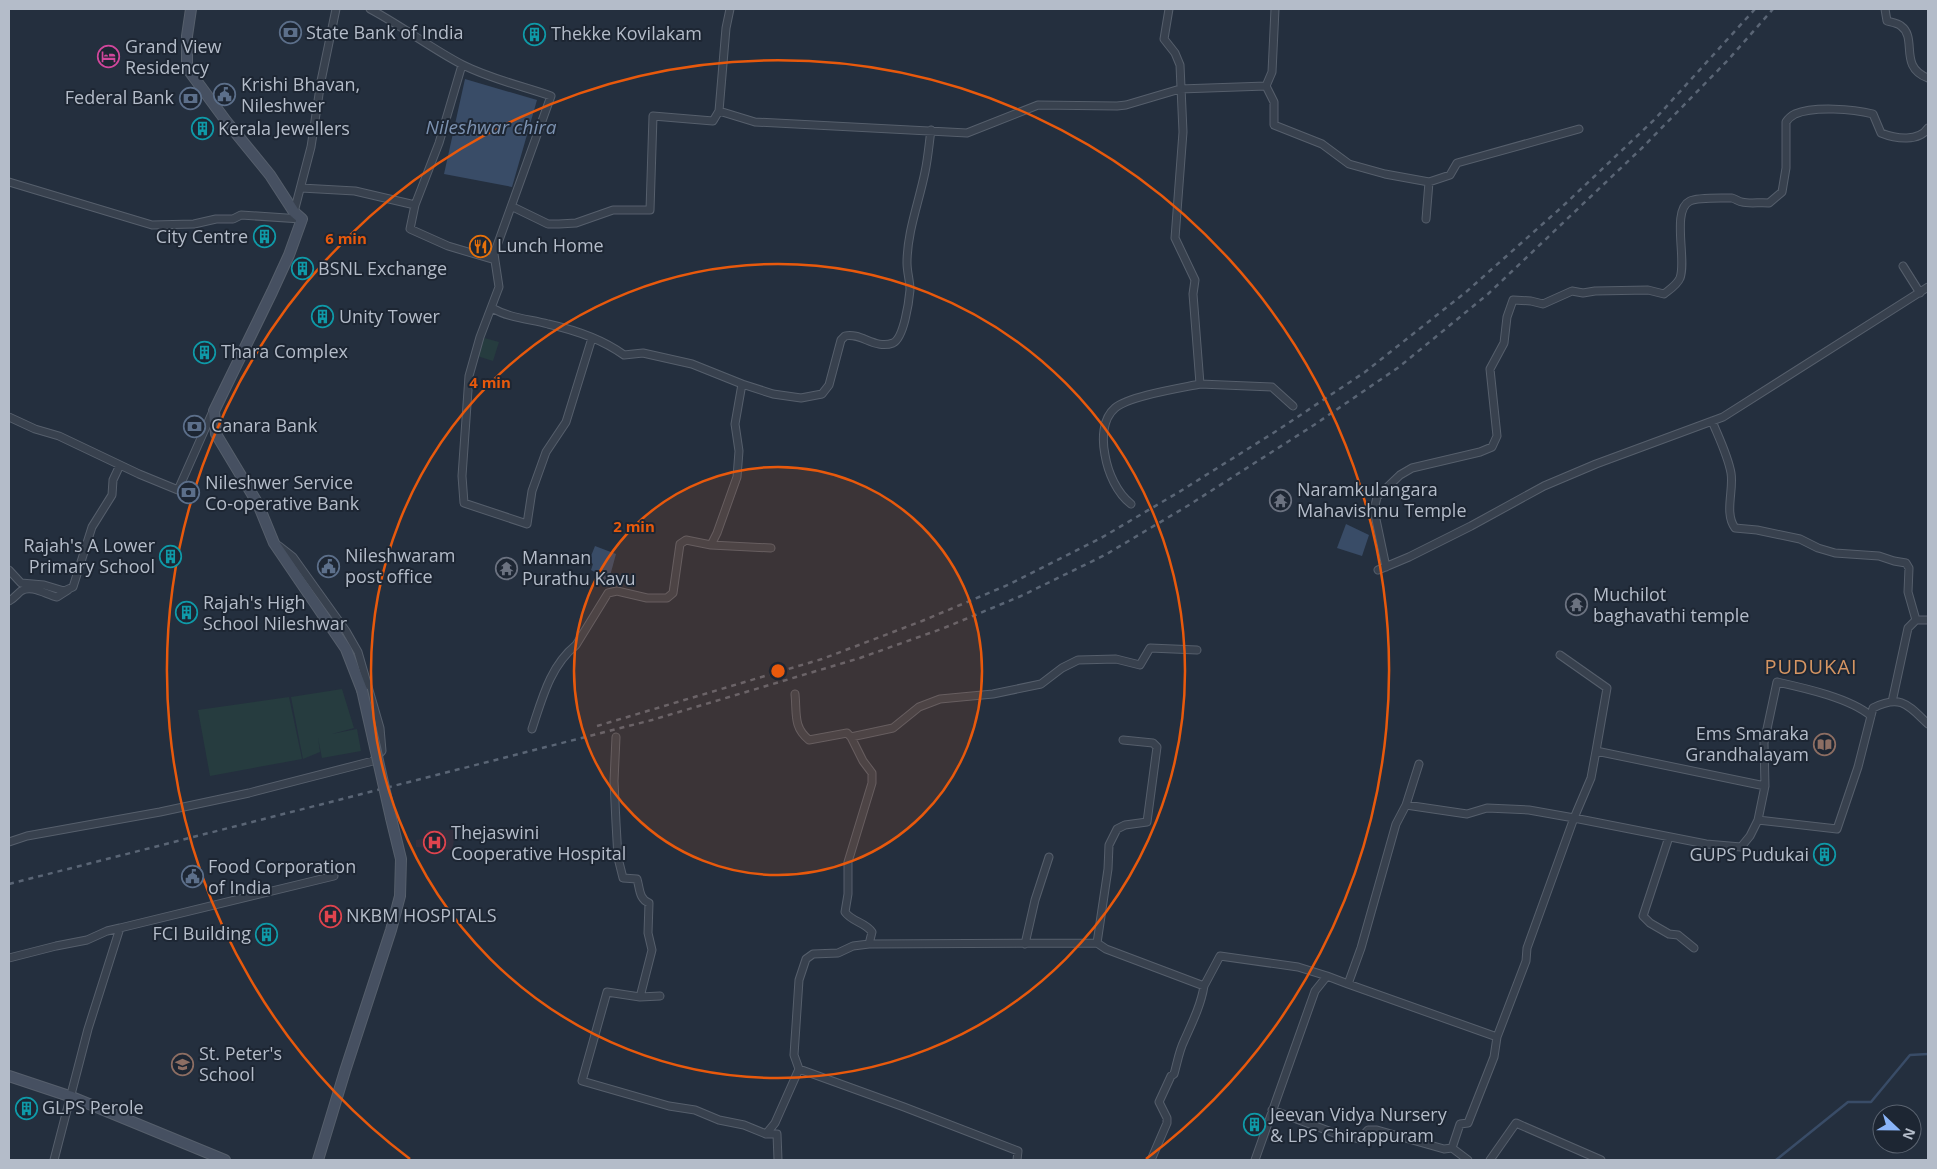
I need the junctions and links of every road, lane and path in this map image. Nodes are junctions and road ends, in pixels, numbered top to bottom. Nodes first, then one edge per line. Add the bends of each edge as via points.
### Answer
1 (192, 9) edge
2 (336, 9) edge
3 (370, 9) edge
4 (730, 9) edge
5 (1169, 9) edge
6 (1275, 9) edge
7 (1885, 9) edge
8 (462, 65) junction
9 (1918, 74) junction
10 (1928, 78) edge
11 (1928, 84) edge
12 (1266, 86) junction
13 (1180, 89) junction
14 (719, 111) junction
15 (1928, 128) edge
16 (1579, 129) dead end
17 (931, 130) junction
18 (9, 182) edge
19 (1429, 182) junction
20 (301, 188) junction
21 (415, 205) junction
22 (511, 208) junction
23 (298, 215) junction
24 (1426, 219) dead end
25 (494, 254) junction
26 (1903, 266) dead end
27 (1928, 287) edge
28 (1920, 293) junction
29 (492, 308) junction
30 (592, 338) junction
31 (742, 384) junction
32 (1200, 384) junction
33 (1293, 406) dead end
34 (214, 410) junction
35 (9, 417) edge
36 (1712, 421) junction
37 (120, 465) junction
38 (1131, 504) dead end
39 (274, 543) junction
40 (711, 546) junction
41 (771, 548) dead end
42 (1386, 567) junction
43 (9, 570) edge
44 (1378, 570) dead end
45 (70, 588) junction
46 (9, 601) edge
47 (1916, 620) junction
48 (1928, 620) edge
49 (1197, 650) dead end
50 (1560, 655) dead end
51 (795, 694) dead end
52 (1892, 702) junction
53 (1871, 716) junction
54 (1928, 724) edge
55 (532, 729) dead end
56 (616, 737) dead end
57 (851, 737) junction
58 (1124, 740) dead end
59 (1596, 751) junction
60 (1419, 764) dead end
61 (1765, 786) junction
62 (1406, 805) junction
63 (1574, 818) junction
64 (1758, 820) junction
65 (1669, 837) junction
66 (9, 842) edge
67 (1049, 857) dead end
68 (334, 876) dead end
69 (120, 928) junction
70 (1097, 943) junction
71 (868, 944) junction
72 (1025, 944) junction
73 (1694, 948) dead end
74 (9, 958) edge
75 (1327, 976) junction
76 (1348, 984) junction
77 (1204, 986) junction
78 (660, 996) dead end
79 (640, 997) junction
80 (1497, 1037) junction
81 (799, 1069) junction
82 (9, 1076) edge
83 (72, 1097) junction
84 (1272, 1110) junction
85 (766, 1134) junction
86 (1452, 1148) junction
87 (54, 1160) edge
88 (225, 1160) edge
89 (318, 1160) edge
90 (778, 1160) edge
91 (1017, 1160) edge
92 (1151, 1160) edge
93 (1254, 1160) edge
94 (1468, 1160) edge
95 (1490, 1160) edge
96 (1601, 1160) edge

1 - 23 main road via 187,36 187,68
2 - 20 street
3 - 8 street
4 - 14 street
5 - 13 street via 1164,39 1180,65
6 - 12 street via 1272,72
7 - 9 street via 1886,21 1901,25 1906,31 1912,64
8 - 21 street via 439,143
8 - 22 street via 551,96
9 - 10 street
9 - 11 street
12 - 13 street
12 - 19 street via 1274,102 1274,125 1322,144 1348,164
13 - 17 street via 1126,105 1038,105 968,133
13 - 32 street via 1183,132 1175,238 1195,280 1193,294
14 - 17 street via 755,122
14 - 22 street via 713,121 652,116 650,210 613,210 576,223 548,224
15 - 42 street via 1925,133 1911,138 1889,137 1882,134 1873,114 1823,110 1793,115 1786,122 1786,168 1782,192 1769,203 1743,202 1733,198 1690,200 1684,206 1680,220 1680,278 1664,294 1648,290 1572,291 1543,304 1513,300 1504,343 1490,369 1497,436 1492,447 1412,468 1377,497 1374,510
16 - 19 street via 1457,163 1450,175
17 - 31 street via 908,243 910,288 901,335 895,343 886,344 845,336 822,394 801,398 773,394
18 - 23 street via 152,225 194,224 233,219 240,215
19 - 24 street
20 - 21 street via 355,191
20 - 23 street
21 - 25 street via 410,229 492,260
22 - 25 street
23 - 34 main road via 289,255
25 - 29 street via 499,287
26 - 28 street
27 - 28 street
28 - 36 street
29 - 30 street via 505,315 580,332
29 - 30 street via 469,376 462,476 464,503 527,524 532,491 546,452 566,422
30 - 31 street via 624,355 643,353 692,364
31 - 40 street via 735,424 739,451 737,477
32 - 33 street via 1272,387
32 - 38 street via 1128,402 1115,408 1104,424 1107,469 1123,498
34 - 37 street via 178,490
34 - 39 main road via 216,434 258,504
35 - 37 street
36 - 42 street via 1544,486
36 - 47 street via 1732,474 1730,500 1735,528 1800,539 1835,553 1879,556 1906,563 1909,568 1908,592
37 - 45 street via 113,480 112,495 92,527
39 - 66 street via 293,557 358,652 380,728 382,751 373,761 249,793
39 - 89 main road, bridge via 346,649 362,690 401,859 400,896 392,930
40 - 41 street
40 - 55 street via 686,540 680,544 673,593 668,598 646,598 617,591 604,597 576,645 547,683
42 - 44 street
43 - 45 street via 21,583 64,591
45 - 46 street via 57,597 28,588
47 - 48 street
47 - 52 street via 1908,628
49 - 57 street via 1150,648 1140,665 1116,660 1078,660 1041,684 993,694 940,699 918,707 893,728
50 - 59 street via 1607,688
51 - 57 street via 796,725 801,734 809,740 847,733
52 - 53 street via 1873,708
52 - 54 street via 1905,703
53 - 61 street via 1861,707 1777,682 1764,742
53 - 64 street via 1837,829
56 - 79 street via 614,781 618,858 623,878 637,879 640,895 649,904 648,932 652,950
57 - 71 street via 872,773 872,783 848,862 845,912 849,918 869,926 872,932
58 - 70 street via 1153,743 1157,747 1150,804 1147,822 1117,829 1109,845
59 - 61 street
59 - 63 street via 1591,778
60 - 62 street
61 - 64 street
62 - 63 street via 1467,814 1488,808 1529,810
62 - 76 street via 1396,824
63 - 65 street
63 - 80 street
64 - 65 street via 1741,847
65 - 73 street via 1643,916 1669,934 1678,935
67 - 72 street
68 - 69 street
69 - 74 street via 87,940
69 - 83 street via 88,1029
70 - 72 street
70 - 77 street
71 - 72 street
71 - 81 street via 838,953 813,954 806,959 799,980 794,1055
75 - 76 street
75 - 77 street via 1298,967 1220,956
75 - 84 street via 1315,992
76 - 80 street
77 - 92 street via 1174,1074 1159,1102 1167,1123
78 - 79 street
79 - 85 street via 607,992 582,1081 669,1106 695,1110
80 - 86 street via 1494,1057 1474,1109 1468,1123 1460,1124
81 - 85 street via 775,1123
81 - 91 street via 1018,1151
82 - 83 main road
83 - 87 street
83 - 88 main road
84 - 86 street via 1360,1139 1368,1130 1377,1130 1444,1149
84 - 93 street
85 - 90 street via 777,1134
86 - 94 street
95 - 96 street via 1516,1123

